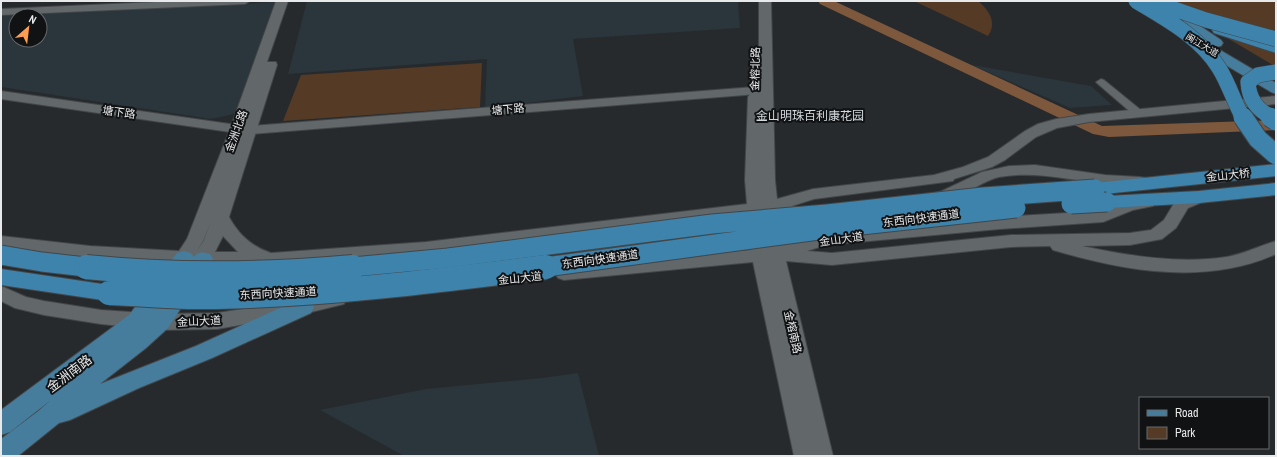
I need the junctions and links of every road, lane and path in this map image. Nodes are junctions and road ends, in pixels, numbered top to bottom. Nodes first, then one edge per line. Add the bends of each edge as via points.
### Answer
1 (245, 1) edge
2 (282, 1) edge
3 (294, 1) edge
4 (761, 1) edge
5 (1129, 1) edge
6 (1136, 1) edge
7 (1150, 1) edge
8 (1154, 1) edge
9 (1, 12) edge
10 (1276, 39) edge
11 (1276, 49) edge
12 (1276, 72) edge
13 (1276, 81) edge
14 (1101, 82) dead end
15 (1276, 89) edge
16 (760, 90) junction
17 (1, 95) edge
18 (1276, 100) edge
19 (1220, 106) junction
20 (1276, 112) edge
21 (1138, 113) junction
22 (1276, 121) edge
23 (243, 129) junction
24 (1276, 155) edge
25 (1276, 170) edge
26 (996, 173) junction
27 (936, 179) junction
28 (1179, 180) joint
29 (1148, 183) junction
30 (1276, 189) edge
31 (1101, 195) junction
32 (1199, 197) junction
33 (1160, 199) junction
34 (763, 208) junction
35 (221, 218) junction
36 (1011, 241) junction
37 (1276, 246) edge
38 (4, 249) edge
39 (768, 254) junction
40 (193, 259) junction
41 (275, 259) junction
42 (1, 278) edge
43 (1, 293) edge
44 (334, 300) junction
45 (303, 307) junction
46 (136, 321) junction
47 (160, 322) junction
48 (46, 420) junction
49 (1, 424) edge
50 (1, 454) edge
51 (805, 456) edge
52 (822, 456) edge

1 - 9 street
2 - 23 main road, 金洲北路
3 - 23 main road, 金洲北路
4 - 16 main road, 金榕北路
5 - 15 main road, 闽江大道
6 - 24 highway, bridge via 1192,38 1212,59 1226,79 1250,128
7 - 10 highway, bridge via 1206,20
7 - 11 highway, bridge via 1200,23
8 - 13 main road, 闽江大道
12 - 22 highway, bridge via 1258,75 1248,82 1248,94 1255,106
14 - 21 street
16 - 23 street, 塘下路
16 - 34 main road, 金榕北路 via 753,180
17 - 23 street, 塘下路
18 - 19 main road
19 - 20 main road via 1249,107
19 - 21 main road
21 - 27 main road via 1088,118 1038,129 987,164
23 - 35 main road, 金洲北路
23 - 40 main road, 金洲北路 via 195,240
25 - 28 highway, 金山大桥
26 - 27 main road
26 - 29 main road via 1024,170 1060,171 1101,180
26 - 34 main road via 966,184 937,199 895,209 821,217
27 - 34 main road via 813,194
28 - 29 highway, 东西向快速通道
29 - 31 highway, 东西向快速通道
30 - 32 highway, 金山大桥
31 - 33 highway, 东西向快速通道
31 - 38 highway, 东西向快速通道, bridge via 983,197 712,224 448,258 327,269 226,274 127,271 42,262
31 - 42 highway, 东西向快速通道, bridge via 446,280 320,291 214,297 109,293
32 - 33 highway, 东西向快速通道
32 - 36 main road via 1182,204 1170,224 1156,235 1130,239
33 - 39 main road, 金山大道 via 1129,205 1103,216 826,239
34 - 39 main road, 金榕南路
34 - 41 main road via 426,248
35 - 40 main road, 金洲北路 via 213,239
35 - 41 main road via 228,233 240,245 261,256
36 - 37 main road via 1052,245 1118,260 1166,265 1235,263 1253,258
36 - 39 main road via 832,259
38 - 40 main road
39 - 44 main road, 金山大道 via 522,277
39 - 51 main road, 金榕南路
39 - 52 main road, 金榕南路
40 - 41 main road
40 - 46 main road, 金洲南路
40 - 47 main road
41 - 44 main road via 262,275 262,283 271,289
43 - 46 main road, 金山大道 via 22,303 44,308
44 - 45 main road, 金山大道
45 - 47 main road, 金山大道 via 217,321
45 - 48 main road
46 - 47 main road, 金山大道
46 - 49 main road, 金洲南路
47 - 48 main road via 92,377
48 - 50 main road

